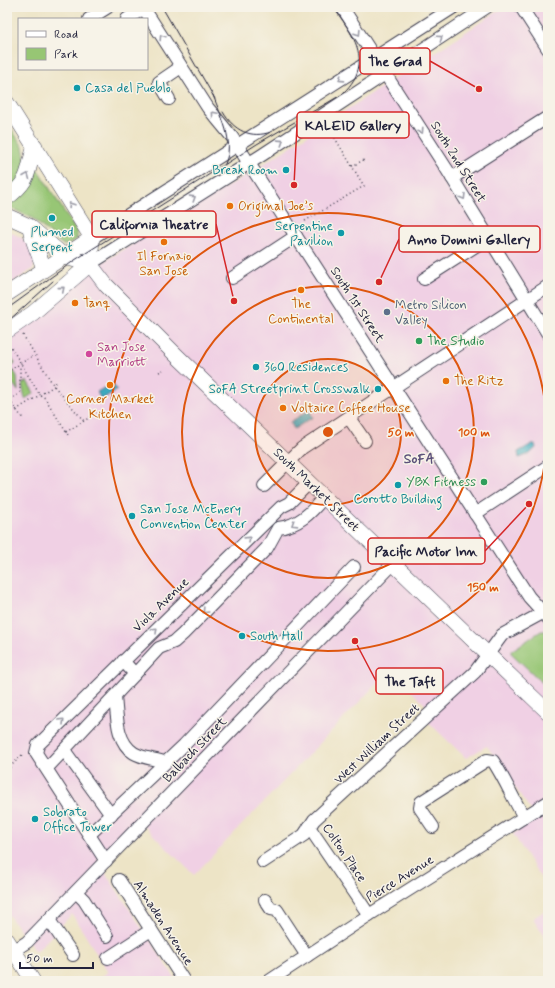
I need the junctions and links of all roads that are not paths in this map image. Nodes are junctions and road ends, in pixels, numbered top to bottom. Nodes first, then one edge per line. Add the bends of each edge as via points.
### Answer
1 (108, 7) edge
2 (342, 7) edge
3 (454, 7) edge
4 (487, 7) edge
5 (521, 7) edge
6 (143, 8) edge
7 (91, 18) edge
8 (128, 18) edge
9 (548, 49) edge
10 (374, 58) junction
11 (182, 67) junction
12 (384, 74) junction
13 (169, 99) dead end
14 (7, 103) edge
15 (548, 117) edge
16 (237, 145) junction
17 (35, 146) junction
18 (248, 163) junction
19 (452, 178) junction
20 (7, 198) edge
21 (7, 216) edge
22 (29, 226) junction
23 (296, 236) junction
24 (92, 238) junction
25 (488, 238) junction
26 (65, 256) junction
27 (90, 264) junction
28 (44, 269) junction
29 (232, 278) dead end
30 (424, 279) dead end
31 (548, 286) edge
32 (7, 294) edge
33 (527, 300) junction
34 (548, 334) edge
35 (8, 338) edge
36 (394, 388) junction
37 (349, 418) junction
38 (365, 442) dead end
39 (286, 462) junction
40 (548, 466) edge
41 (308, 484) junction
42 (264, 486) dead end
43 (323, 498) junction
44 (475, 514) junction
45 (393, 564) junction
46 (354, 567) dead end
47 (546, 614) edge
48 (488, 654) junction
49 (123, 661) junction
50 (135, 674) junction
51 (115, 696) junction
52 (548, 712) edge
53 (64, 750) junction
54 (164, 762) junction
55 (47, 768) junction
56 (548, 802) edge
57 (111, 815) junction
58 (528, 815) junction
59 (433, 827) dead end
60 (309, 828) junction
61 (90, 834) junction
62 (106, 861) junction
63 (263, 862) dead end
64 (119, 880) dead end
65 (76, 892) junction
66 (264, 900) dead end
67 (369, 915) junction
68 (49, 920) junction
69 (151, 930) junction
70 (107, 936) dead end
71 (9, 952) edge
72 (73, 956) dead end
73 (307, 956) junction
74 (108, 958) dead end
75 (33, 981) edge
76 (184, 981) edge
77 (269, 981) edge

1 - 7 street
2 -> 10 street, South 2nd Street
3 - 10 street
12 -> 4 street
5 - 9 street
6 - 8 street
11 -> 6 street, South 1st Street
10 - 12 street, South 2nd Street
10 -> 16 street
11 - 13 street via 159,82
16 -> 11 street, South 1st Street via 225,126 208,108
18 -> 12 street
12 -> 19 street, South 2nd Street
14 - 17 main road
15 - 19 street
16 - 18 street, South 1st Street
16 - 24 street
20 -> 17 main road via 28,176
24 -> 17 main road
18 - 23 street, South 1st Street
27 -> 18 street
19 -> 25 street, South 2nd Street
21 - 22 main road
22 - 26 main road
22 - 28 main road
23 - 29 street
23 - 36 street, South 1st Street
24 - 26 main road
24 - 27 main road
25 - 30 street
25 - 33 street, South 2nd Street
26 - 27 main road
26 - 28 main road
35 -> 27 main road
27 - 39 main road, South Market Street via 106,285 171,351
28 - 32 main road
31 - 33 street
33 - 34 street, South 2nd Street
33 - 36 street
36 - 37 street
36 - 44 street, South 1st Street
37 - 38 street
37 - 39 street via 302,448
39 - 41 main road, South Market Street
39 - 42 street
40 - 44 street
41 - 43 main road, South Market Street
49 -> 41 street, Viola Avenue via 281,506 289,503
43 - 45 main road, South Market Street
43 -> 50 street via 312,513 289,527 278,528 267,548 183,634 174,642 159,648
44 - 47 street, South 1st Street via 529,597
45 - 48 main road, South Market Street
45 - 62 street, Balbach Street
46 - 54 street via 184,745
47 - 48 street, West William Street via 502,635
48 - 52 main road, South Market Street
48 - 60 street, West William Street via 475,672 314,820
49 - 50 street
55 -> 49 street, Viola Avenue via 36,753 41,741
50 - 51 street
51 - 53 street
51 - 54 street via 119,729 124,745 135,754
53 - 55 street
53 - 57 street
54 - 57 street
55 - 61 street
56 - 58 street, Pierce Avenue
57 - 61 street
58 - 59 street via 516,790 508,784 493,761 487,760 421,802 420,808
58 - 67 street, Pierce Avenue
60 - 63 street, West William Street via 304,835
60 - 67 street, Colton Place
61 - 62 street
62 - 65 street, Balbach Street
64 - 69 street, Almaden Avenue
65 - 68 street, Balbach Street
65 - 70 street
66 - 73 street via 271,909 277,910
67 - 73 street, Pierce Avenue
68 - 71 street, Balbach Street via 27,942
68 - 72 street
69 - 74 street
69 - 76 street, Almaden Avenue
71 - 75 main road
73 - 77 street, Pierce Avenue

